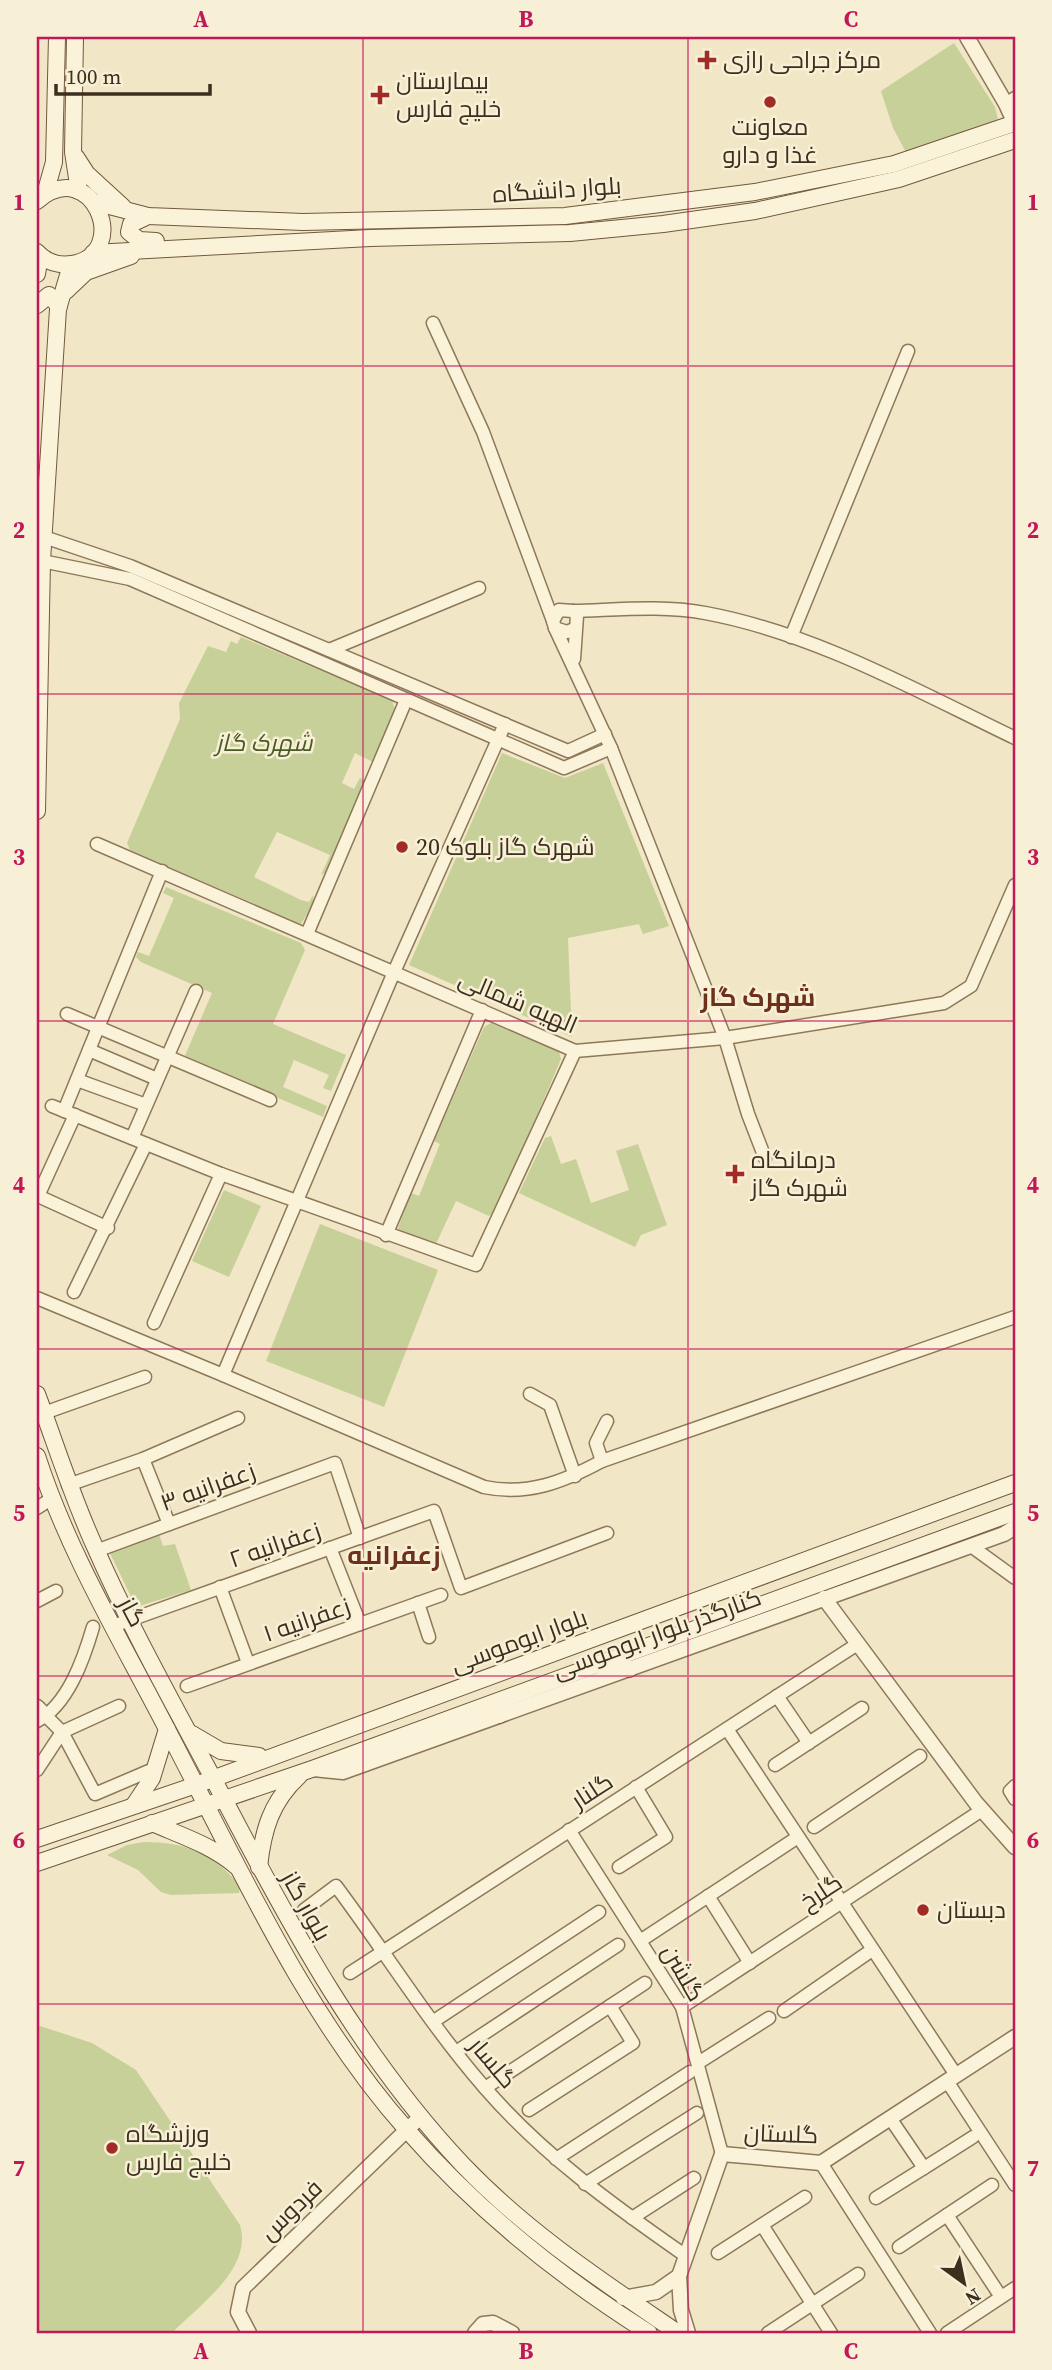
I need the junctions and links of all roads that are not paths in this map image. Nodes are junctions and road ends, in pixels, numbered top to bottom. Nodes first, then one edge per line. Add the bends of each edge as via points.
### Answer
1 (57, 37) edge
2 (75, 37) edge
3 (967, 37) edge
4 (1011, 101) edge
5 (1015, 124) edge
6 (1015, 140) edge
7 (73, 152) junction
8 (54, 162) junction
9 (79, 191) junction
10 (40, 193) edge
11 (94, 202) junction
12 (130, 211) junction
13 (148, 216) junction
14 (372, 219) junction
15 (370, 238) junction
16 (182, 246) junction
17 (154, 247) junction
18 (93, 253) junction
19 (39, 254) edge
20 (71, 265) junction
21 (37, 274) edge
22 (37, 305) edge
23 (59, 306) junction
24 (433, 323) dead end
25 (908, 351) dead end
26 (44, 537) junction
27 (42, 561) junction
28 (130, 573) junction
29 (541, 583) junction
30 (479, 588) dead end
31 (200, 603) junction
32 (572, 618) junction
33 (554, 624) junction
34 (791, 637) junction
35 (329, 650) junction
36 (573, 663) junction
37 (407, 700) junction
38 (505, 724) junction
39 (605, 734) junction
40 (1015, 738) edge
41 (498, 739) junction
42 (611, 748) junction
43 (37, 789) edge
44 (37, 811) edge
45 (97, 844) dead end
46 (162, 871) junction
47 (1015, 885) edge
48 (307, 934) junction
49 (394, 972) junction
50 (196, 991) dead end
51 (482, 1010) junction
52 (68, 1014) dead end
53 (99, 1027) junction
54 (725, 1038) junction
55 (89, 1050) junction
56 (575, 1051) junction
57 (168, 1056) junction
58 (157, 1079) junction
59 (77, 1080) junction
60 (270, 1100) dead end
61 (146, 1105) junction
62 (64, 1111) junction
63 (132, 1138) junction
64 (146, 1144) junction
65 (765, 1158) dead end
66 (221, 1174) junction
67 (298, 1202) junction
68 (108, 1228) junction
69 (386, 1235) junction
70 (75, 1292) dead end
71 (37, 1298) edge
72 (1015, 1317) edge
73 (154, 1323) dead end
74 (223, 1376) junction
75 (145, 1377) dead end
76 (37, 1394) edge
77 (530, 1394) dead end
78 (44, 1413) junction
79 (238, 1418) dead end
80 (607, 1421) dead end
81 (37, 1456) edge
82 (143, 1459) junction
83 (602, 1461) junction
84 (575, 1476) junction
85 (1015, 1483) edge
86 (68, 1485) junction
87 (51, 1499) junction
88 (37, 1508) edge
89 (1015, 1512) edge
90 (169, 1524) junction
91 (1012, 1531) edge
92 (607, 1533) dead end
93 (360, 1538) junction
94 (971, 1546) junction
95 (331, 1548) junction
96 (96, 1551) junction
97 (1015, 1578) edge
98 (220, 1587) junction
99 (56, 1591) dead end
100 (441, 1595) dead end
101 (824, 1598) junction
102 (37, 1601) edge
103 (418, 1603) junction
104 (131, 1619) junction
105 (360, 1624) junction
106 (114, 1626) junction
107 (93, 1627) dead end
108 (429, 1637) dead end
109 (856, 1644) junction
110 (248, 1663) junction
111 (595, 1665) junction
112 (629, 1669) junction
113 (187, 1686) dead end
114 (777, 1696) junction
115 (119, 1706) dead end
116 (862, 1708) dead end
117 (471, 1710) junction
118 (40, 1715) edge
119 (499, 1715) junction
120 (167, 1729) junction
121 (186, 1729) junction
122 (727, 1729) junction
123 (62, 1732) junction
124 (809, 1743) junction
125 (268, 1756) junction
126 (920, 1756) dead end
127 (775, 1765) dead end
128 (37, 1770) edge
129 (308, 1770) junction
130 (149, 1771) dead end
131 (212, 1779) junction
132 (196, 1785) junction
133 (1015, 1786) edge
134 (636, 1787) junction
135 (224, 1800) junction
136 (1015, 1800) edge
137 (134, 1805) junction
138 (207, 1806) junction
139 (982, 1810) junction
140 (152, 1823) junction
141 (814, 1827) dead end
142 (569, 1830) junction
143 (798, 1837) junction
144 (37, 1839) edge
145 (1015, 1847) edge
146 (37, 1863) edge
147 (259, 1867) junction
148 (618, 1867) dead end
149 (241, 1870) junction
150 (708, 1896) junction
151 (841, 1904) junction
152 (304, 1910) dead end
153 (599, 1912) dead end
154 (640, 1941) junction
155 (618, 1945) dead end
156 (384, 1950) junction
157 (872, 1950) junction
158 (750, 1963) junction
159 (350, 1973) dead end
160 (645, 1983) dead end
161 (610, 2006) junction
162 (682, 2007) junction
163 (785, 2011) dead end
164 (769, 2018) dead end
165 (434, 2021) junction
166 (1015, 2037) edge
167 (456, 2052) junction
168 (694, 2068) junction
169 (952, 2078) junction
170 (485, 2088) junction
171 (529, 2110) dead end
172 (696, 2113) dead end
173 (890, 2118) junction
174 (421, 2119) junction
175 (406, 2130) junction
176 (974, 2137) dead end
177 (722, 2154) junction
178 (556, 2159) junction
179 (821, 2163) junction
180 (924, 2168) junction
181 (1013, 2177) edge
182 (694, 2178) dead end
183 (585, 2184) junction
184 (992, 2185) dead end
185 (805, 2197) dead end
186 (876, 2198) dead end
187 (947, 2215) junction
188 (632, 2218) junction
189 (762, 2225) junction
190 (899, 2246) dead end
191 (718, 2253) dead end
192 (686, 2256) junction
193 (858, 2274) dead end
194 (679, 2276) junction
195 (1015, 2288) edge
196 (1001, 2297) junction
197 (623, 2298) junction
198 (813, 2305) junction
199 (249, 2333) edge
200 (475, 2333) edge
201 (512, 2333) edge
202 (649, 2333) edge
203 (678, 2333) edge
204 (688, 2333) edge
205 (768, 2333) edge
206 (831, 2333) edge
207 (930, 2333) edge
208 (947, 2333) edge

1 - 8 main road
2 - 7 main road
3 - 4 street
4 - 5 street
5 - 14 main road, بلوار دانشگاه via 894,164 755,192 565,216
6 - 15 main road, بلوار دانشگاه via 899,179 755,211 570,233
7 - 8 main road via 66,166
7 - 9 main road
7 - 12 main road via 87,174
8 - 10 main road
9 - 10 main road
9 - 11 main road
11 - 12 main road, بلوار دانشگاه
11 - 18 main road via 103,233
12 - 13 main road, بلوار دانشگاه
13 - 14 main road, بلوار دانشگاه via 303,222
13 - 16 main road via 131,224 131,235
14 - 15 main road
15 - 16 main road, بلوار دانشگاه
16 - 17 main road, بلوار دانشگاه
17 - 18 main road, بلوار دانشگاه
17 - 23 main road via 86,272 71,285
18 - 20 main road
19 - 20 main road via 50,262
19 - 21 main road
20 - 23 main road
22 - 23 main road via 49,295
23 - 26 main road
24 - 29 street via 483,432
25 - 34 street
26 - 27 main road
26 - 28 street
27 - 28 street
27 - 43 main road
28 - 31 street
29 - 32 street
29 - 33 street
30 - 35 street
31 - 35 street
31 - 37 street
32 - 33 street via 559,610
32 - 33 street via 568,632
32 - 34 street via 642,608 705,613
32 - 36 street
33 - 36 street
34 - 40 street
35 - 38 street
36 - 39 street
37 - 41 street
37 - 48 street
38 - 39 street via 568,751
38 - 41 street
39 - 42 street
41 - 42 street via 565,768
41 - 49 street
42 - 54 street
43 - 44 main road
45 - 46 street, الهیه شمالی
46 - 48 street, الهیه شمالی
46 - 53 street
47 - 54 street, الهیه شمالی via 971,986 944,1003
48 - 49 street, الهیه شمالی
49 - 51 street, الهیه شمالی
49 - 67 street
50 - 57 street
51 - 56 street, الهیه شمالی
51 - 69 street
52 - 53 street
53 - 55 street
53 - 57 street
54 - 56 street, الهیه شمالی
54 - 65 street
55 - 58 street
55 - 59 street
56 - 69 street via 476,1265
57 - 58 street
57 - 60 street
58 - 61 street
59 - 61 street
59 - 62 street
61 - 63 street
62 - 63 street
62 - 68 street via 38,1196
63 - 64 street
64 - 66 street
64 - 68 street
66 - 67 street
66 - 73 street
67 - 69 street
67 - 74 street
68 - 70 street
71 - 74 street
72 - 83 street
74 - 84 street via 484,1487 527,1491
75 - 78 street
76 - 78 main road, بلوار گاز
77 - 84 street via 550,1405
78 - 86 main road, بلوار گاز
79 - 82 street
80 - 83 street via 596,1443
81 - 87 main road, گاز
82 - 86 street
82 - 90 street
83 - 84 street
85 - 125 main road, بلوار ابوموسی
86 - 96 main road, بلوار گاز
87 - 88 street
87 - 106 main road, گاز
89 - 111 main road, بلوار ابوموسی
90 - 93 street, زعفرانیه ۳ via 335,1463
90 - 96 street, زعفرانیه ۳
91 - 94 street, کنارگذر بلوار ابوموسی
92 - 93 street, زعفرانیه ۲ via 461,1588 434,1511
93 - 95 street, زعفرانیه ۲
94 - 97 street
94 - 101 street, کنارگذر بلوار ابوموسی
95 - 98 street, زعفرانیه ۲
95 - 105 street
96 - 104 main road, بلوار گاز
98 - 104 street, زعفرانیه ۲
98 - 110 street
99 - 102 street
100 - 103 street, زعفرانیه ۱
101 - 109 street
101 - 112 street, کنارگذر بلوار ابوموسی
103 - 105 street, زعفرانیه ۱
103 - 108 street
104 - 106 street, زعفرانیه ۲
104 - 121 main road, بلوار گاز
105 - 110 street, زعفرانیه ۱
106 - 120 main road, گاز
107 - 118 street via 81,1669
109 - 114 street, گلنار
109 - 139 street
110 - 113 street, زعفرانیه ۱
111 - 112 main road
111 - 117 main road, بلوار ابوموسی
112 - 119 street, کنارگذر بلوار ابوموسی
114 - 122 street, گلنار
114 - 124 street
115 - 123 street
116 - 124 street
117 - 119 main road
117 - 129 main road, بلوار ابوموسی
118 - 123 street
119 - 129 street, کنارگذر بلوار ابوموسی via 343,1772
120 - 132 main road, گاز
120 - 137 main road via 152,1778
121 - 125 main road via 221,1751
121 - 131 main road, بلوار گاز
122 - 134 street, گلنار
122 - 143 street
123 - 128 street
123 - 130 street via 95,1794
124 - 127 street
125 - 131 main road, بلوار ابوموسی
126 - 141 street
129 - 135 main road, بلوار ابوموسی
129 - 147 main road via 286,1788 266,1822
131 - 132 main road, بلوار ابوموسی
131 - 135 main road, بلوار گاز
132 - 137 main road, بلوار ابوموسی
132 - 138 main road, بلوار گاز
133 - 136 street via 1010,1791
134 - 142 street, گلنار
134 - 148 street via 666,1837
135 - 138 main road, بلوار ابوموسی
135 - 147 main road, بلوار گاز
137 - 144 main road, بلوار ابوموسی
138 - 140 main road, بلوار ابوموسی
138 - 149 main road, بلوار گاز
139 - 145 street
139 - 151 street, گلرخ
140 - 146 main road, بلوار ابوموسی
140 - 149 main road via 220,1853
142 - 154 street, گلشن
142 - 156 street, گلنار
143 - 150 street
143 - 151 street
147 - 174 main road, بلوار گاز via 339,2008
149 - 175 main road, بلوار گاز via 313,2001
150 - 154 street
150 - 158 street
151 - 157 street
151 - 158 street, گلرخ
152 - 156 street, گلسار via 335,1886
153 - 165 street
154 - 162 street, گلشن
155 - 167 street
156 - 159 street, گلنار
156 - 165 street, گلسار
157 - 163 street
157 - 169 street
158 - 162 street, گلرخ
160 - 161 street
161 - 170 street
161 - 171 street via 634,2043
162 - 168 street, گلشن
164 - 168 street
165 - 167 street, گلسار
166 - 169 street, گلستان
167 - 170 street, گلسار
168 - 177 street, گلشن
168 - 178 street
169 - 173 street, گلستان
169 - 181 street
170 - 178 street, گلسار
172 - 183 street
173 - 179 street, گلستان
173 - 180 street
174 - 175 street, فردوس
174 - 197 main road, بلوار گاز via 533,2231
175 - 199 street, فردوس via 243,2288 238,2312
175 - 202 main road, بلوار گاز via 532,2251
176 - 180 street
177 - 179 street, گلستان
177 - 192 street, گلستان
178 - 183 street, گلسار
179 - 207 street
180 - 186 street
182 - 188 street
183 - 188 street, گلسار
184 - 187 street
185 - 189 street
187 - 190 street
187 - 196 street
188 - 192 street, گلسار
189 - 191 street
189 - 198 street
192 - 194 street, گلستان
193 - 198 street
194 - 197 street via 656,2292
194 - 204 street, گلستان
195 - 196 street
196 - 208 street
197 - 203 main road, بلوار گاز
198 - 205 street
198 - 206 street
200 - 201 street via 483,2324 493,2323

